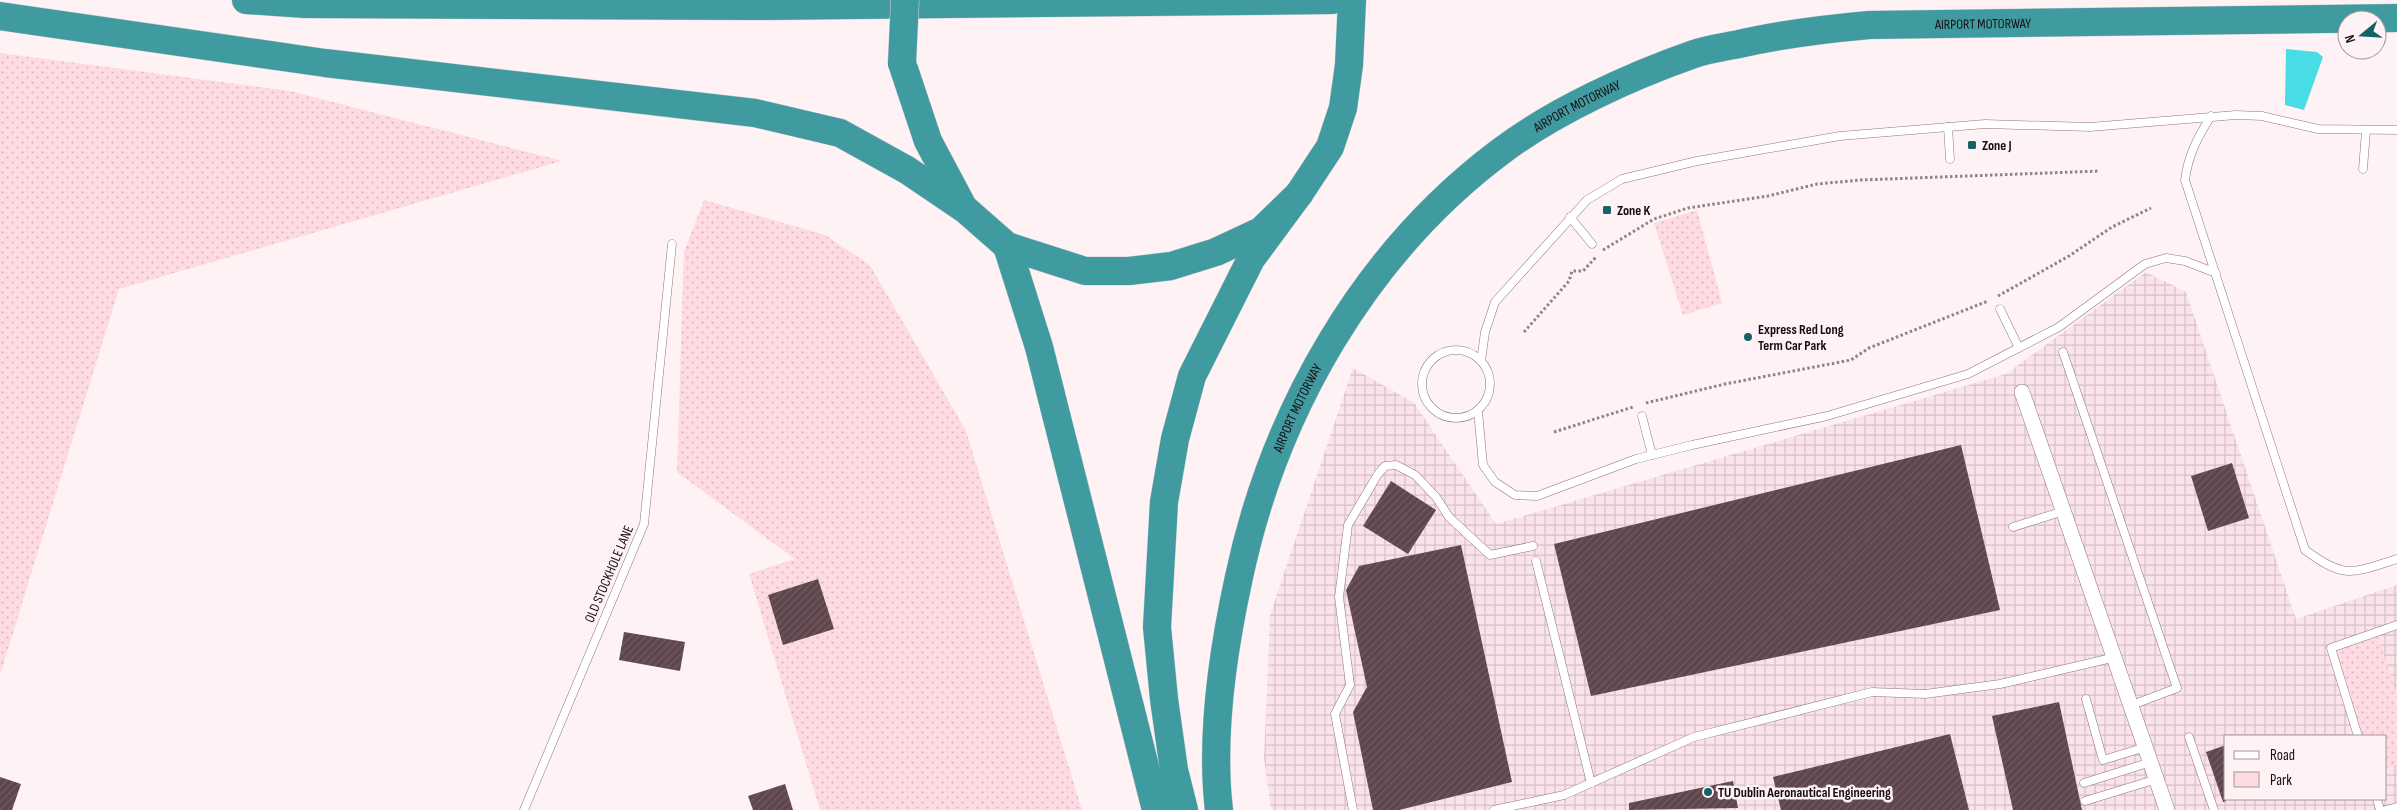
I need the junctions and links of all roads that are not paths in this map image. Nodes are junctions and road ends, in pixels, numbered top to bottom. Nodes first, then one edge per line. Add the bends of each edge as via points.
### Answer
1 (246, 0) edge
2 (904, 0) edge
3 (1332, 0) edge
4 (1352, 0) edge
5 (2323, 0) edge
6 (2397, 0) edge
7 (0, 16) edge
8 (2397, 18) edge
9 (2211, 116) junction
10 (1948, 127) junction
11 (2397, 130) edge
12 (2366, 131) junction
13 (1950, 160) dead end
14 (2363, 169) dead end
15 (1299, 194) junction
16 (966, 210) junction
17 (1570, 217) junction
18 (672, 244) dead end
19 (1592, 244) dead end
20 (1007, 246) junction
21 (2216, 273) junction
22 (2000, 309) dead end
23 (2019, 348) junction
24 (2063, 352) dead end
25 (1481, 361) junction
26 (2022, 392) dead end
27 (1478, 410) junction
28 (1642, 416) dead end
29 (1652, 455) junction
30 (2064, 510) junction
31 (2013, 528) dead end
32 (1533, 546) dead end
33 (2397, 559) edge
34 (1536, 561) dead end
35 (2397, 626) edge
36 (2116, 657) junction
37 (2086, 699) dead end
38 (2132, 706) junction
39 (2358, 735) edge
40 (2189, 737) dead end
41 (2146, 747) junction
42 (2151, 762) junction
43 (2157, 779) junction
44 (2084, 782) dead end
45 (1590, 783) junction
46 (2084, 801) dead end
47 (2397, 807) edge
48 (524, 810) edge
49 (1156, 810) edge
50 (1184, 810) edge
51 (1218, 810) edge
52 (1354, 810) edge
53 (1494, 810) edge
54 (2167, 810) edge
55 (2214, 810) edge
56 (2386, 810) edge

1 - 3 highway via 305,4 763,6
2 - 16 highway, bridge via 902,63 928,141
4 - 15 highway via 1350,65 1343,108 1330,147
5 - 6 highway
7 - 16 highway via 325,63 756,113 840,133 907,170
8 - 51 highway, AIRPORT MOTORWAY via 1869,25 1793,32 1697,53 1625,82 1547,122 1500,152 1445,200 1403,244 1356,303 1321,357 1274,457 1248,531 1228,626 1218,721
9 - 10 lane via 2090,127 1985,124
9 - 12 lane via 2262,116 2318,128
9 - 21 lane via 2187,160 2185,180
10 - 13 lane
10 - 17 lane via 1840,136 1696,161 1622,179 1587,200
11 - 12 lane
12 - 14 lane
15 - 20 highway via 1261,231 1216,252 1171,266 1129,271 1085,271
15 - 50 highway via 1251,260 1192,376 1175,439 1164,502 1157,626 1174,770
16 - 20 highway
17 - 19 lane
17 - 25 lane via 1495,302 1485,332
18 - 48 lane, OLD STOCKHOLE LANE via 644,524
20 - 49 highway via 1039,347
21 - 23 lane via 2186,261 2166,258 2145,264 2059,327
21 - 33 lane via 2305,550 2342,572 2362,570
22 - 23 lane
23 - 29 lane via 1968,374 1827,416
24 - 38 lane via 2177,688
25 - 27 lane via 1489,375 1490,392
25 - 27 lane via 1472,354 1450,351 1439,355 1431,362 1422,383 1429,404 1447,417 1463,418
26 - 30 street
27 - 29 lane via 1484,464 1495,482 1515,495 1537,496
28 - 29 lane
30 - 31 lane
30 - 36 street
32 - 52 lane via 1490,554 1449,517 1415,475 1396,465 1385,466 1378,474 1348,525 1339,597 1350,685 1335,714
34 - 45 lane
35 - 39 lane via 2331,648
36 - 38 street
36 - 45 lane via 2000,684 1925,694 1872,692 1694,737
37 - 41 lane via 2103,760
38 - 41 street
40 - 55 lane
41 - 42 street
42 - 43 street
42 - 44 lane
43 - 46 lane
43 - 54 street
45 - 53 lane via 1564,795
47 - 56 lane

